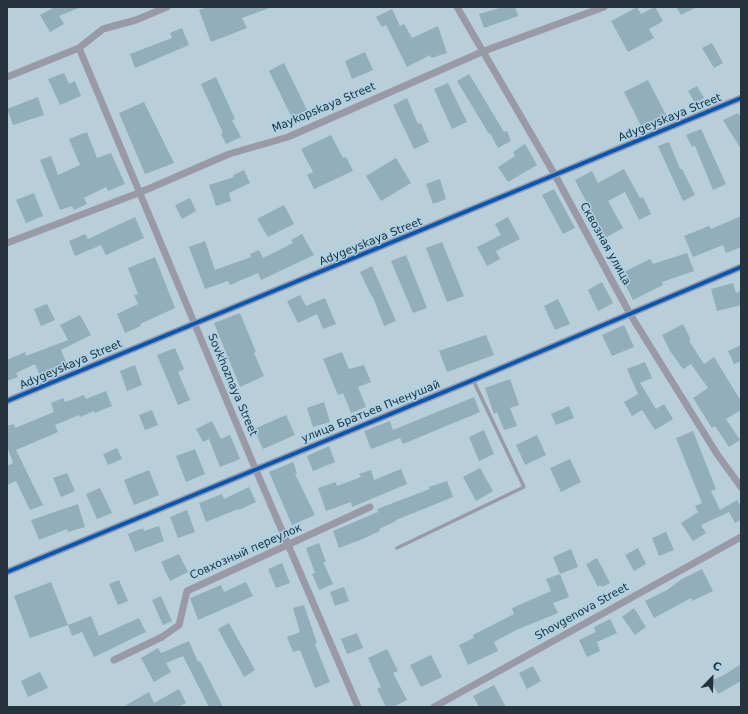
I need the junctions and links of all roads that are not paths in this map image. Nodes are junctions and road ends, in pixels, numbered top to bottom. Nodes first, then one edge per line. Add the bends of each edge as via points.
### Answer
1 (167, 7) edge
2 (457, 7) edge
3 (604, 7) edge
4 (79, 48) junction
5 (484, 51) junction
6 (7, 77) edge
7 (741, 98) edge
8 (555, 175) junction
9 (140, 192) junction
10 (7, 243) edge
11 (741, 267) edge
12 (630, 314) junction
13 (194, 323) junction
14 (473, 380) junction
15 (7, 401) edge
16 (255, 468) junction
17 (741, 487) edge
18 (370, 507) dead end
19 (741, 537) edge
20 (289, 546) junction
21 (397, 548) dead end
22 (7, 572) edge
23 (114, 660) dead end
24 (358, 707) edge
25 (434, 707) edge

1 - 4 street via 136,20 103,29
2 - 5 street, Сквозная улица
3 - 5 street, Maykopskaya Street
4 - 6 street
4 - 9 street, Sovkhoznaya Street
5 - 8 street, Сквозная улица
5 - 9 street, Maykopskaya Street via 288,137 228,154
7 - 8 street, Adygeyskaya Street
8 - 12 street, Сквозная улица
8 - 13 street, Adygeyskaya Street
9 - 10 street, Maykopskaya Street
9 - 13 street, Sovkhoznaya Street
11 - 12 street, улица Братьев Пченушай
12 - 14 street, улица Братьев Пченушай
12 - 17 street, Сквозная улица
13 - 15 street, Adygeyskaya Street
13 - 16 street, Sovkhoznaya Street
14 - 16 street, улица Братьев Пченушай
14 - 21 lane via 524,487
16 - 20 street, Sovkhoznaya Street
16 - 22 street, улица Братьев Пченушай
18 - 20 street, Совхозный переулок
19 - 25 street, Shovgenova Street
20 - 23 street, Совхозный переулок via 187,591 179,625 162,637
20 - 24 street, Sovkhoznaya Street

